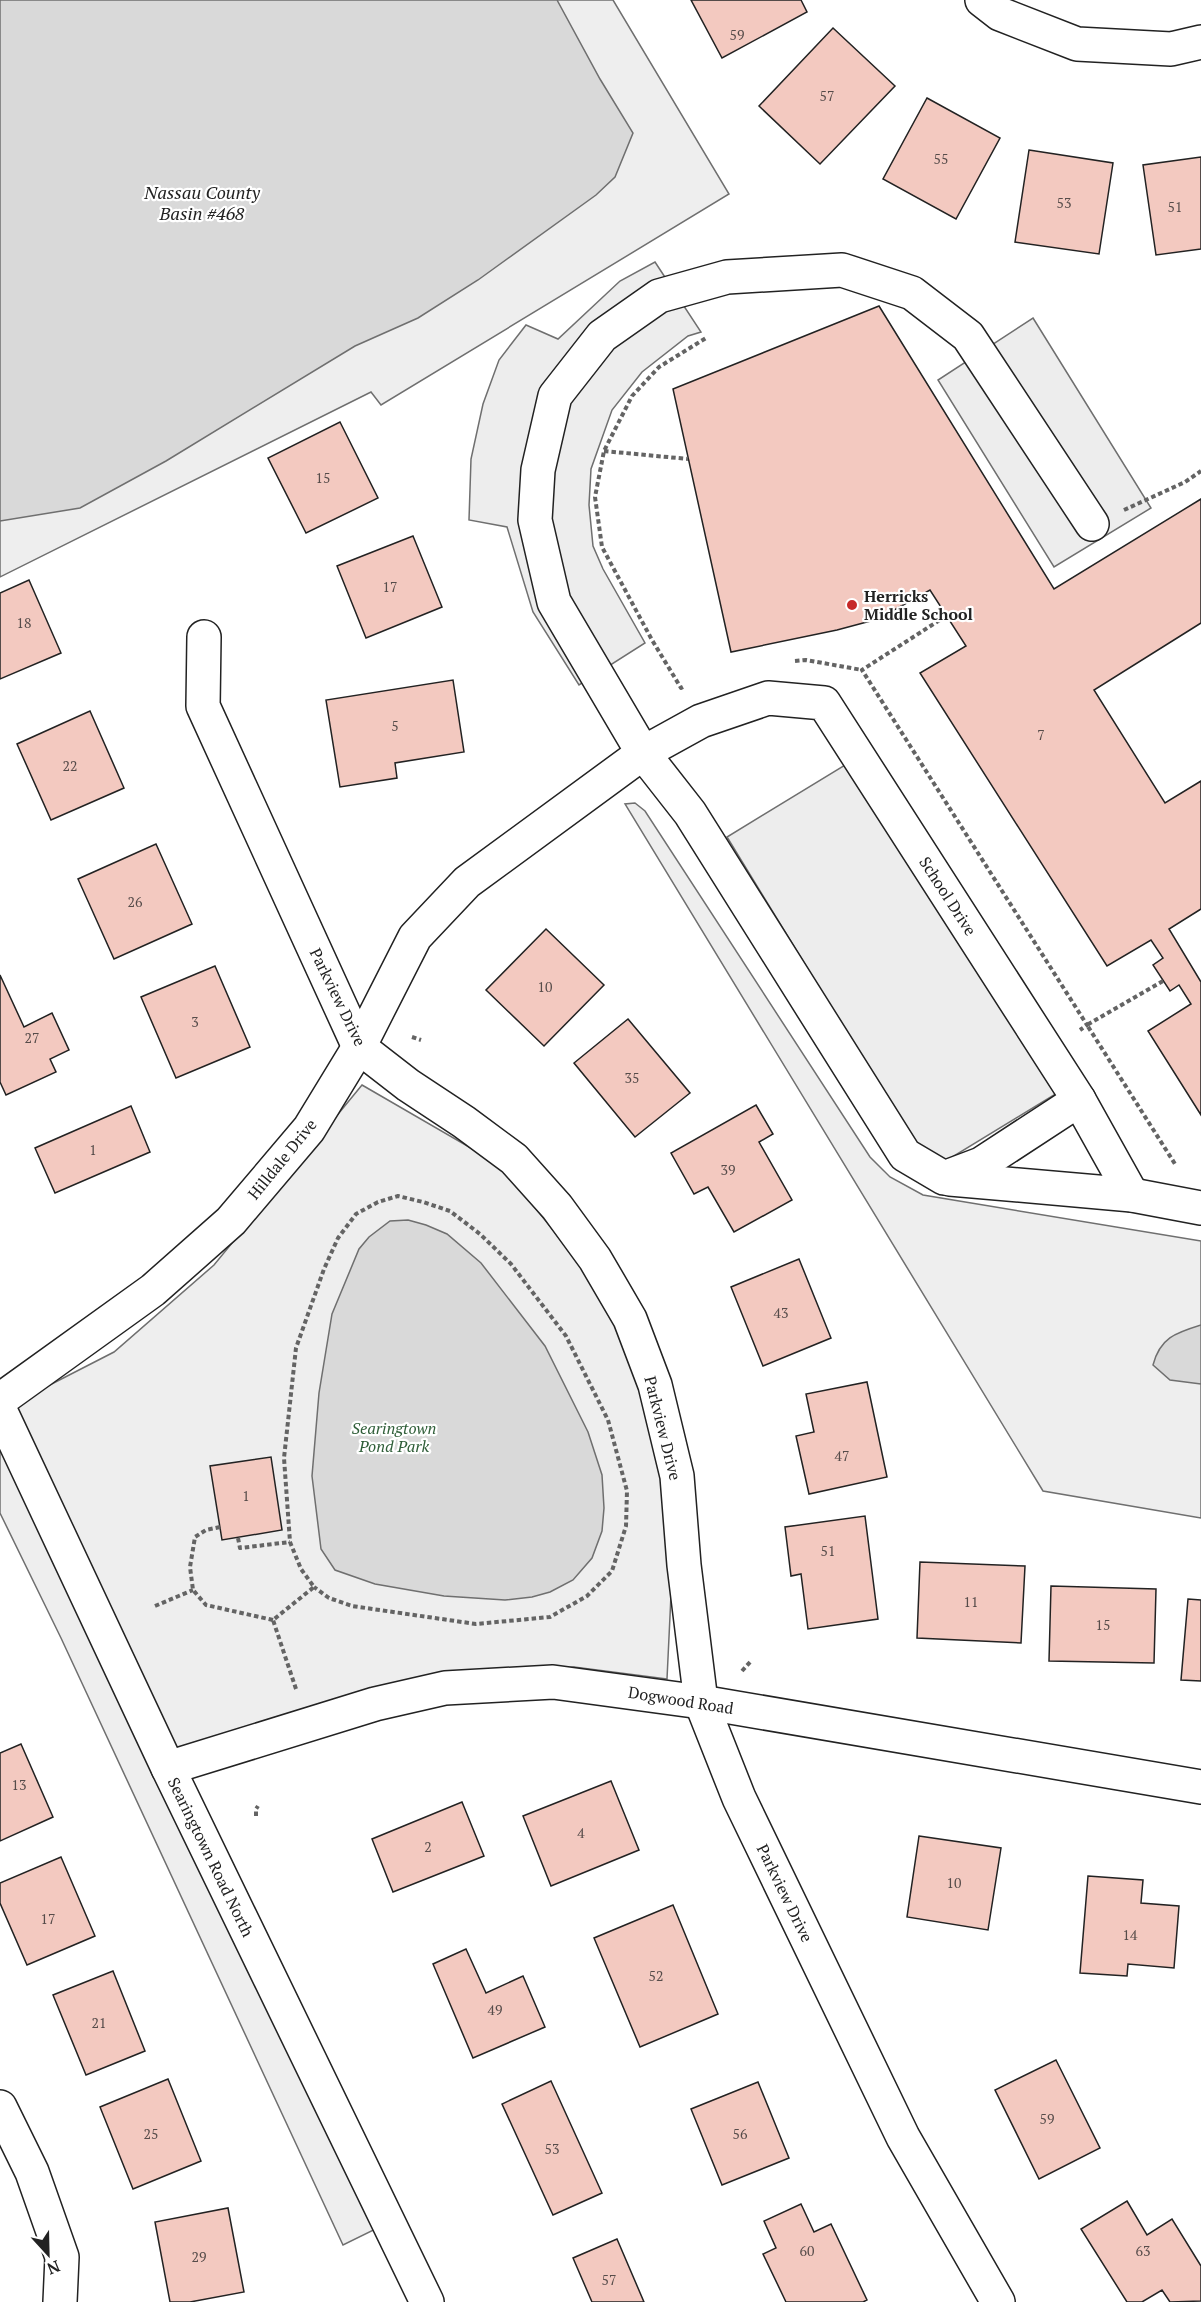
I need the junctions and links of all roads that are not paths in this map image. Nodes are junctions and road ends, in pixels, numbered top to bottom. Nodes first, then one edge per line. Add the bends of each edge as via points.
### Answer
1 (982, 0) edge
2 (1201, 42) edge
3 (1092, 524) road end
4 (204, 637) dead end
5 (644, 753) junction
6 (359, 1047) junction
7 (1079, 1100) junction
8 (944, 1178) junction
9 (1132, 1195) junction
10 (1201, 1208) edge
11 (0, 1400) edge
12 (0, 1410) edge
13 (701, 1702) junction
14 (168, 1768) junction
15 (1201, 1787) edge
16 (0, 2106) edge
17 (60, 2302) edge
18 (427, 2302) edge
19 (998, 2302) edge

1 - 2 street via 1000,14 1077,44 1171,49
3 - 5 street via 968,336 912,293 842,270 727,277 658,296 602,336 555,396 538,470 535,520 554,602
4 - 6 street, Parkview Drive via 203,706
5 - 6 street, Hilldale Drive via 467,882 415,937
5 - 7 street, School Drive via 701,721 768,698 824,703
5 - 8 street via 690,813 905,1155
6 - 11 street, Hilldale Drive via 309,1129 231,1221 153,1290
6 - 13 street, Parkview Drive via 514,1159 596,1259 630,1319 655,1385 677,1476
7 - 8 street via 981,1164
7 - 9 street, School Drive
8 - 9 street
9 - 10 street
12 - 14 street, Searingtown Road North
13 - 14 street, Dogwood Road via 553,1682 445,1688 375,1704
13 - 15 street, Dogwood Road
13 - 19 street, Parkview Drive via 739,1798 903,2137
14 - 18 street, Searingtown Road North
16 - 17 street via 32,2172 62,2257

